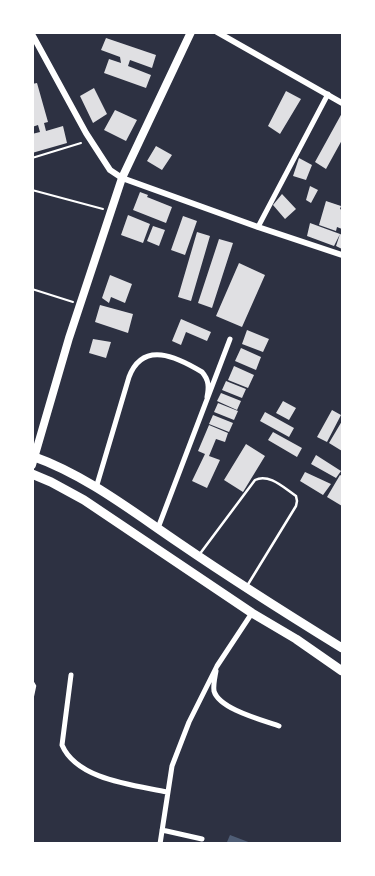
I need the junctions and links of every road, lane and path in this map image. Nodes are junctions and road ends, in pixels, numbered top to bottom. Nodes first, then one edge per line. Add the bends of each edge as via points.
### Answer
1 (191, 32) edge
2 (217, 32) edge
3 (32, 34) edge
4 (328, 94) junction
5 (342, 102) edge
6 (91, 140) junction
7 (32, 158) edge
8 (122, 178) junction
9 (32, 190) edge
10 (111, 211) junction
11 (258, 227) junction
12 (342, 255) edge
13 (32, 289) edge
14 (80, 304) junction
15 (230, 339) dead end
16 (207, 398) junction
17 (33, 459) edge
18 (32, 474) edge
19 (96, 488) junction
20 (158, 528) junction
21 (199, 556) junction
22 (246, 588) junction
23 (252, 613) junction
24 (342, 648) edge
25 (217, 666) junction
26 (342, 670) edge
27 (71, 675) dead end
28 (32, 681) edge
29 (32, 700) edge
30 (279, 726) dead end
31 (167, 792) junction
32 (162, 830) junction
33 (202, 839) dead end
34 (160, 844) edge

1 - 8 main road
2 - 4 street
3 - 6 street
4 - 5 street
4 - 11 street
6 - 7 path
6 - 8 street via 110,170
8 - 10 main road
8 - 11 street
9 - 10 path
10 - 14 main road
11 - 12 street
13 - 14 path
14 - 17 main road
15 - 16 street
16 - 19 street via 209,383 196,368 161,355 147,356 136,364 129,377
16 - 20 street
17 - 19 main road via 48,462
18 - 23 main road via 84,500
19 - 20 main road
20 - 21 main road
21 - 22 main road
21 - 22 lane via 255,480 267,478 296,496 296,506
22 - 24 main road
23 - 25 street
23 - 26 main road
25 - 30 street via 214,690 220,699 237,710
25 - 31 street via 189,722 172,766
27 - 31 street via 62,745 65,753 76,765 96,774
28 - 29 lane via 35,686
31 - 32 street
32 - 33 street
32 - 34 street

